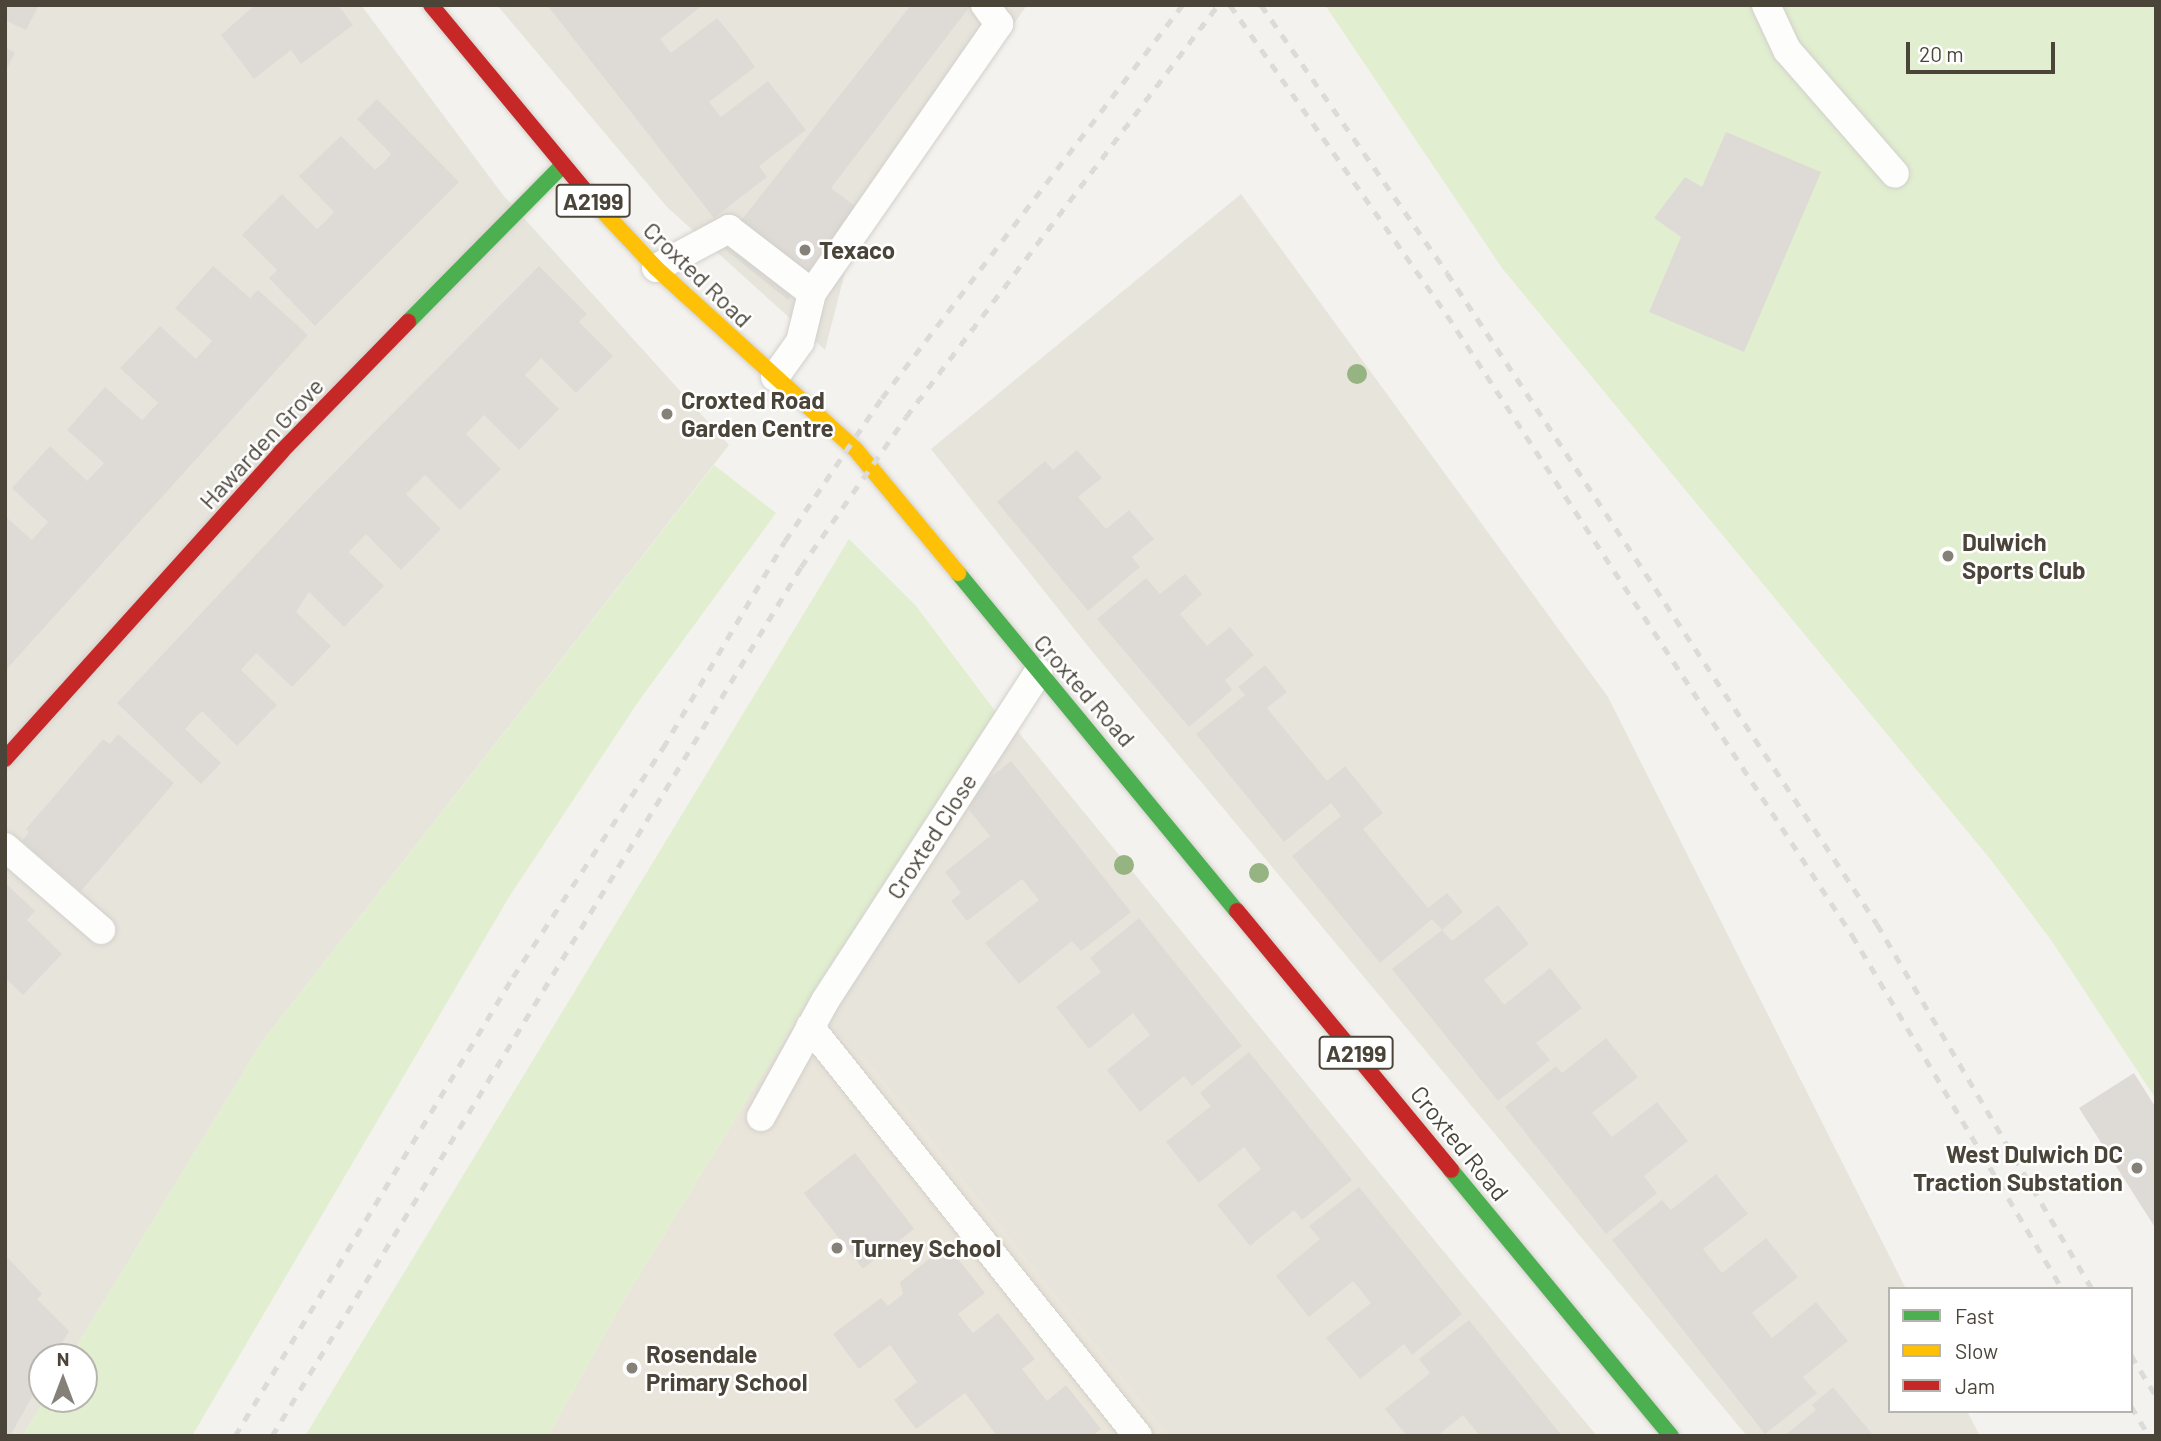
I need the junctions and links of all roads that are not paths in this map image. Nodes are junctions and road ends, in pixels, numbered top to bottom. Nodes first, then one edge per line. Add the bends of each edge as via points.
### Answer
1 (431, 5) edge
2 (985, 5) edge
3 (1766, 5) edge
4 (561, 167) junction
5 (1895, 174) dead end
6 (656, 268) junction
7 (812, 293) junction
8 (775, 377) junction
9 (1039, 672) junction
10 (5, 759) edge
11 (5, 847) edge
12 (101, 930) dead end
13 (810, 1027) junction
14 (761, 1117) dead end
15 (1138, 1436) edge
16 (1671, 1436) edge

1 - 4 main road, Croxted Road / A2199
2 - 7 lane via 999,24
3 - 5 lane via 1787,50
4 - 6 main road, Croxted Road / A2199
4 - 10 main road, Hawarden Grove via 281,452
6 - 7 lane via 729,229
6 - 8 main road, Croxted Road / A2199
7 - 8 lane via 800,342
8 - 9 main road, Croxted Road / A2199 via 856,450
9 - 13 lane, Croxted Close
9 - 16 main road, Croxted Road / A2199
11 - 12 lane
13 - 14 lane, Croxted Close
13 - 15 lane

